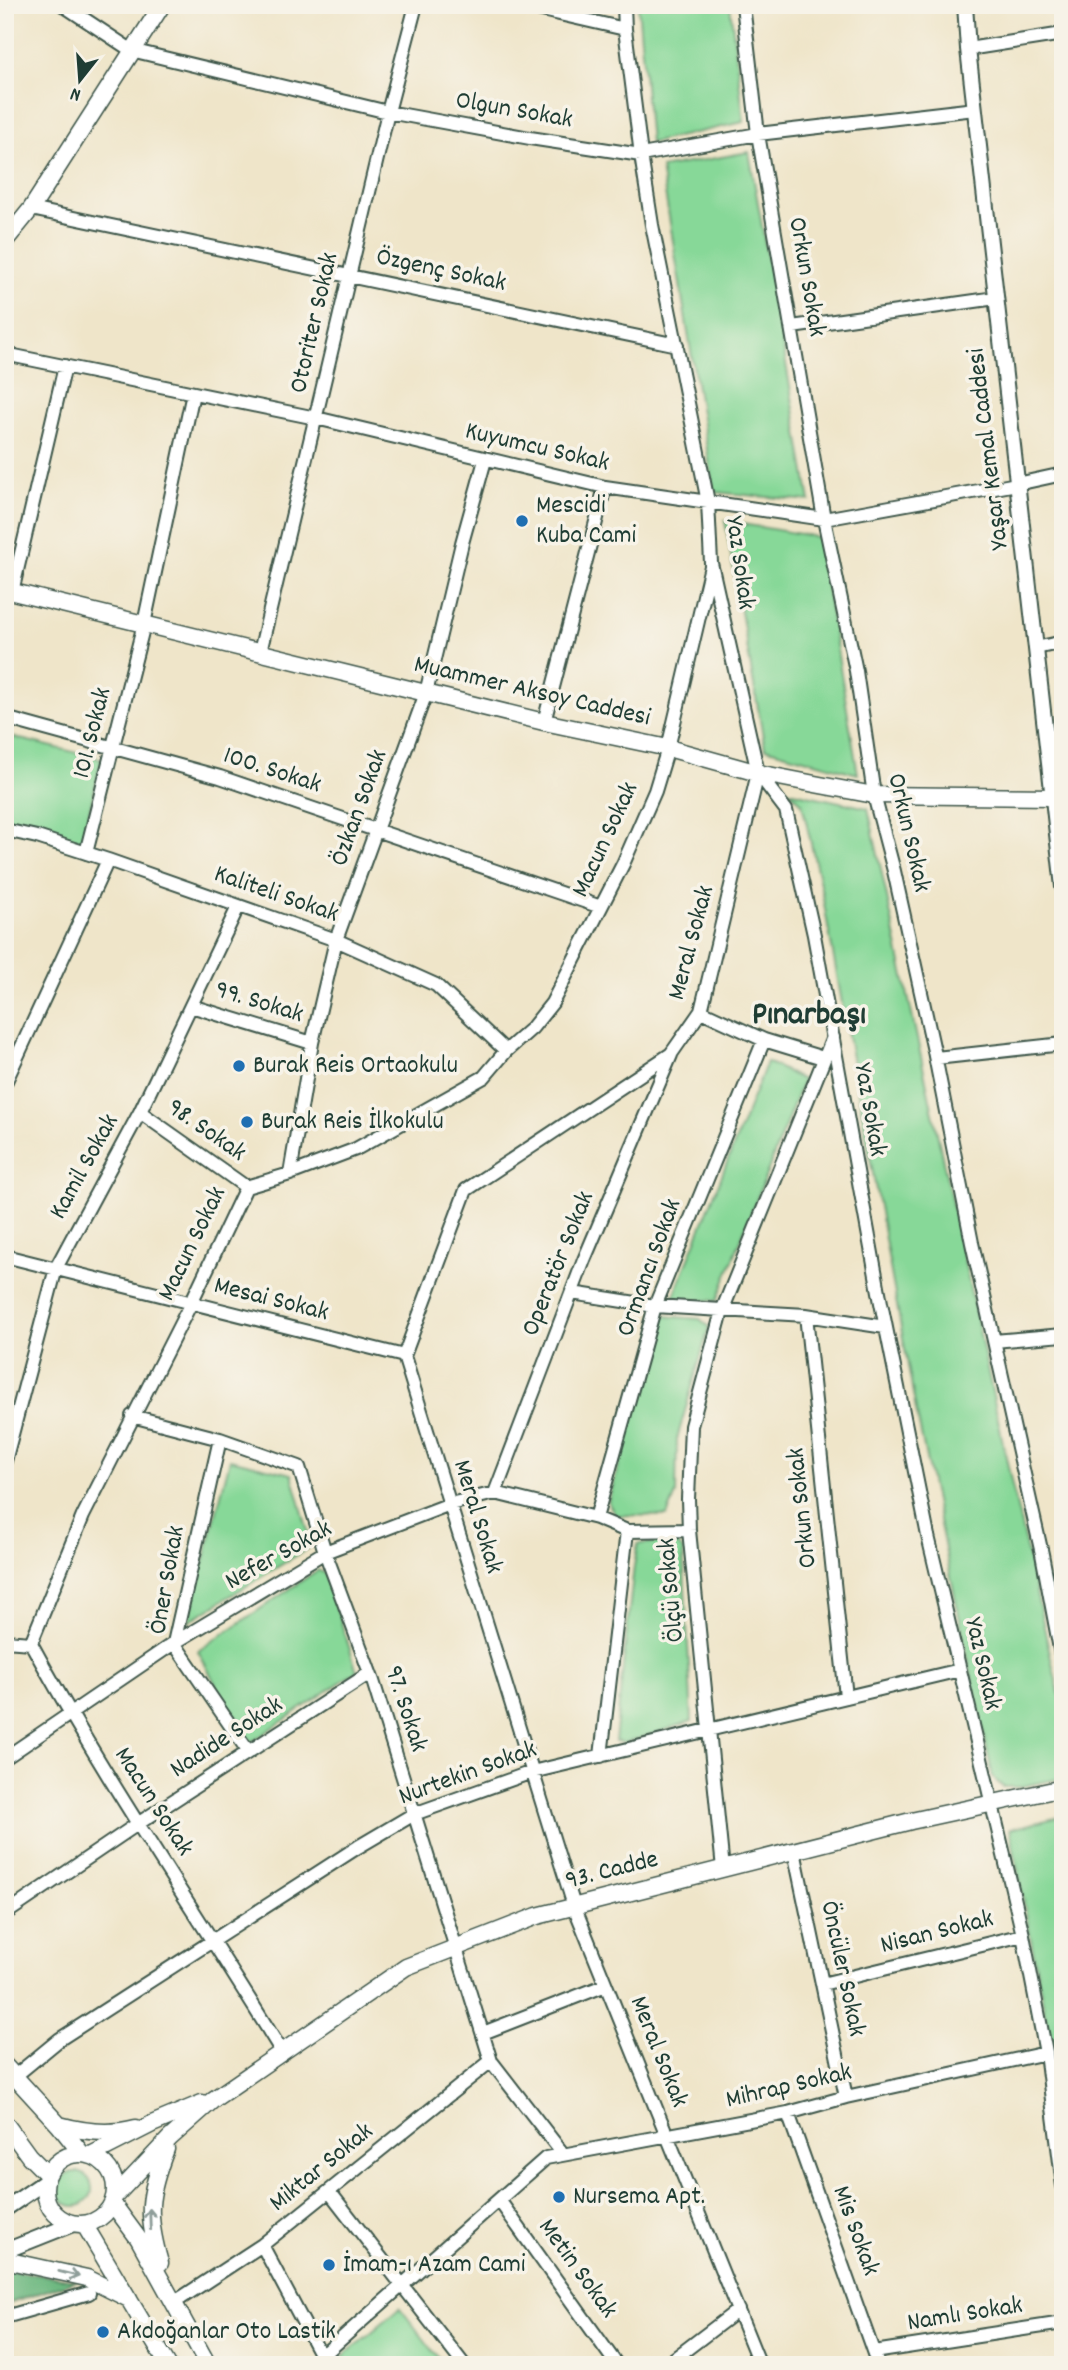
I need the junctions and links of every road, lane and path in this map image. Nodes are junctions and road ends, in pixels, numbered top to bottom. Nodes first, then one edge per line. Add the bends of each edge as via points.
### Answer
1 (63, 5) edge
2 (162, 5) edge
3 (416, 5) edge
4 (520, 5) edge
5 (624, 5) edge
6 (743, 5) edge
7 (965, 5) edge
8 (625, 29) junction
9 (1063, 34) edge
10 (968, 49) junction
11 (131, 51) junction
12 (975, 108) junction
13 (388, 112) junction
14 (758, 134) junction
15 (641, 155) junction
16 (31, 209) junction
17 (6, 237) edge
18 (350, 275) junction
19 (996, 298) junction
20 (792, 327) junction
21 (677, 345) junction
22 (5, 354) edge
23 (65, 366) junction
24 (193, 393) junction
25 (316, 418) junction
26 (485, 460) junction
27 (1063, 474) edge
28 (1017, 484) junction
29 (605, 488) junction
30 (708, 502) junction
31 (824, 519) junction
32 (711, 562) junction
33 (9, 591) edge
34 (144, 624) junction
35 (1063, 642) edge
36 (1037, 648) junction
37 (260, 652) junction
38 (426, 694) junction
39 (5, 718) edge
40 (544, 722) junction
41 (113, 748) junction
42 (668, 748) junction
43 (758, 773) junction
44 (874, 795) junction
45 (1058, 797) edge
46 (377, 829) junction
47 (5, 830) edge
48 (86, 853) junction
49 (108, 860) junction
50 (1063, 887) edge
51 (238, 907) junction
52 (601, 907) junction
53 (336, 940) junction
54 (191, 1006) junction
55 (701, 1011) junction
56 (832, 1037) junction
57 (764, 1040) junction
58 (312, 1043) junction
59 (1063, 1044) edge
60 (506, 1051) junction
61 (671, 1054) junction
62 (823, 1058) junction
63 (936, 1058) junction
64 (5, 1083) edge
65 (140, 1112) junction
66 (290, 1174) junction
67 (246, 1187) junction
68 (5, 1256) edge
69 (56, 1268) junction
70 (572, 1293) junction
71 (191, 1303) junction
72 (655, 1306) junction
73 (722, 1311) junction
74 (806, 1315) junction
75 (885, 1326) junction
76 (1063, 1335) edge
77 (994, 1341) junction
78 (404, 1356) junction
79 (132, 1416) junction
80 (220, 1439) junction
81 (5, 1461) edge
82 (495, 1493) junction
83 (450, 1504) junction
84 (596, 1518) junction
85 (689, 1530) junction
86 (627, 1531) junction
87 (325, 1552) junction
88 (5, 1641) edge
89 (31, 1643) junction
90 (174, 1643) junction
91 (1063, 1665) edge
92 (960, 1670) junction
93 (370, 1673) junction
94 (846, 1697) junction
95 (70, 1715) junction
96 (707, 1730) junction
97 (248, 1751) junction
98 (601, 1756) junction
99 (5, 1758) edge
100 (532, 1772) junction
101 (1063, 1787) edge
102 (992, 1804) junction
103 (414, 1814) junction
104 (139, 1823) junction
105 (794, 1851) junction
106 (723, 1869) junction
107 (574, 1906) junction
108 (5, 1914) edge
109 (1023, 1935) junction
110 (214, 1941) junction
111 (455, 1948) junction
112 (606, 1984) junction
113 (822, 1984) junction
114 (483, 2033) junction
115 (282, 2052) junction
116 (1046, 2053) junction
117 (491, 2061) junction
118 (10, 2071) edge
119 (846, 2097) junction
120 (214, 2099) junction
121 (788, 2113) junction
122 (5, 2123) edge
123 (59, 2124) junction
124 (152, 2124) junction
125 (667, 2135) junction
126 (170, 2138) junction
127 (86, 2154) junction
128 (563, 2154) junction
129 (47, 2178) junction
130 (1063, 2186) edge
131 (329, 2191) junction
132 (114, 2200) junction
133 (499, 2200) junction
134 (5, 2209) edge
135 (78, 2224) junction
136 (262, 2245) junction
137 (5, 2251) edge
138 (5, 2260) edge
139 (166, 2285) junction
140 (402, 2286) junction
141 (89, 2293) dead end
142 (130, 2299) junction
143 (175, 2302) junction
144 (738, 2310) junction
145 (5, 2317) edge
146 (1063, 2323) edge
147 (876, 2359) edge
148 (324, 2360) edge
149 (168, 2365) edge
150 (208, 2365) edge
151 (464, 2365) edge
152 (617, 2365) edge
153 (666, 2365) edge
154 (760, 2365) edge

1 - 11 street, Olgun Sokak
2 - 11 main road
3 - 13 street, Otoriter Sokak
4 - 8 street
5 - 8 street, Yaz Sokak
6 - 14 street, Orkun Sokak
7 - 10 street, Yaşar Kemal Caddesi
8 - 15 street, Yaz Sokak
9 - 10 street
10 - 12 street, Yaşar Kemal Caddesi
11 - 13 street, Olgun Sokak
11 - 16 main road
12 - 14 street, Olgun Sokak
12 - 19 street, Yaşar Kemal Caddesi
13 - 15 street, Olgun Sokak
13 - 18 street, Otoriter Sokak
14 - 15 street, Olgun Sokak
14 - 20 street, Orkun Sokak
15 - 21 street, Yaz Sokak
16 - 17 main road
16 - 18 street, Özgenç Sokak
18 - 21 street, Özgenç Sokak
18 - 25 street, Otoriter Sokak
19 - 20 street
19 - 28 street, Yaşar Kemal Caddesi
20 - 31 street, Orkun Sokak
21 - 30 street, Yaz Sokak
22 - 23 street, Kuyumcu Sokak
23 - 24 street, Kuyumcu Sokak
23 - 33 street
24 - 25 street, Kuyumcu Sokak
24 - 34 street, 101. Sokak
25 - 26 street, Kuyumcu Sokak
25 - 37 street, Otoriter Sokak
26 - 29 street, Kuyumcu Sokak
26 - 38 street, Özkan Sokak
27 - 28 street, Kuyumcu Sokak
28 - 31 street, Kuyumcu Sokak
28 - 36 street, Yaşar Kemal Caddesi
29 - 30 street, Kuyumcu Sokak
29 - 40 street
30 - 31 street, Kuyumcu Sokak
30 - 32 street, Yaz Sokak
31 - 44 street, Orkun Sokak via 856,671
32 - 42 street, Macun Sokak
32 - 43 street, Yaz Sokak
33 - 34 main road, Muammer Aksoy Caddesi
34 - 37 main road, Muammer Aksoy Caddesi
34 - 41 street, 101. Sokak
35 - 36 street
36 - 45 street, Yaşar Kemal Caddesi
37 - 38 main road, Muammer Aksoy Caddesi
38 - 40 main road, Muammer Aksoy Caddesi
38 - 46 street, Özkan Sokak
39 - 41 street, 100. Sokak
40 - 42 main road, Muammer Aksoy Caddesi
41 - 46 street, 100. Sokak via 220,777
41 - 48 street, 101. Sokak
42 - 43 main road, Muammer Aksoy Caddesi
42 - 52 street, Macun Sokak via 655,791
43 - 44 main road, Muammer Aksoy Caddesi
43 - 55 street, Meral Sokak
43 - 56 street, Yaz Sokak via 786,810
44 - 45 main road, Muammer Aksoy Caddesi
44 - 63 street, Orkun Sokak
45 - 50 street, Yaşar Kemal Caddesi
46 - 52 street, 100. Sokak
46 - 53 street, Özkan Sokak
47 - 48 street, Kaliteli Sokak
48 - 49 street, Kaliteli Sokak
49 - 51 street, Kaliteli Sokak
49 - 64 street
51 - 53 street, Kaliteli Sokak
51 - 54 street, Kamil Sokak
52 - 60 street, Macun Sokak via 552,1003
53 - 58 street, Özkan Sokak
53 - 60 street, Kaliteli Sokak via 436,985
54 - 58 street, 99. Sokak
54 - 65 street, Kamil Sokak
55 - 57 street
55 - 61 street, Meral Sokak
56 - 62 street, Ölçü Sokak
56 - 75 street, Yaz Sokak
57 - 62 street
57 - 72 street, Ormancı Sokak
58 - 66 street, Özkan Sokak
59 - 63 street
60 - 66 street, Macun Sokak via 484,1077 356,1149
61 - 70 street, Operatör Sokak
61 - 78 street, Meral Sokak via 466,1190
62 - 73 street, Ölçü Sokak
63 - 77 street, Orkun Sokak
65 - 67 street, 98. Sokak
65 - 69 street, Kamil Sokak
66 - 67 street, Macun Sokak
67 - 71 street, Macun Sokak
68 - 69 street, Mesai Sokak
69 - 71 street, Mesai Sokak
69 - 81 street, Kamil Sokak
70 - 72 street
70 - 82 street, Operatör Sokak
71 - 78 street, Mesai Sokak
71 - 79 street, Macun Sokak
72 - 73 street
72 - 84 street, Ormancı Sokak
73 - 74 street
73 - 85 street, Ölçü Sokak via 691,1426
74 - 75 street
74 - 94 street, Orkun Sokak
75 - 92 street, Yaz Sokak
76 - 77 street
77 - 91 street, Orkun Sokak
78 - 83 street, Meral Sokak
79 - 80 street, 97. Sokak
79 - 89 street, Macun Sokak via 83,1516
80 - 87 street, 97. Sokak via 299,1467
80 - 90 street, Öner Sokak
82 - 83 street, Nefer Sokak
82 - 84 street, Nefer Sokak
83 - 87 street, Nefer Sokak
83 - 100 street, Meral Sokak
84 - 86 street, Nefer Sokak
85 - 86 street, Nefer Sokak
85 - 96 street, Ölçü Sokak
86 - 98 street
87 - 90 street, Nefer Sokak
87 - 93 street, 97. Sokak
88 - 89 street
89 - 95 street, Macun Sokak
90 - 95 street, Nefer Sokak
90 - 97 street, Öner Sokak
92 - 94 street, Nurtekin Sokak
92 - 102 street, Yaz Sokak
93 - 97 street, Nadide Sokak
93 - 103 street, 97. Sokak
94 - 96 street, Nurtekin Sokak
95 - 99 street, Nefer Sokak
95 - 104 street, Macun Sokak
96 - 98 street, Nurtekin Sokak
96 - 106 street, Ölçü Sokak
97 - 104 street, Nadide Sokak
98 - 100 street, Nurtekin Sokak
100 - 103 street, Nurtekin Sokak
100 - 107 street, Meral Sokak
101 - 102 main road, 93. Cadde
102 - 105 main road, 93. Cadde
102 - 109 street, Yaz Sokak
103 - 110 street, Nurtekin Sokak
103 - 111 street, 97. Sokak
104 - 108 street, Nadide Sokak
104 - 110 street, Macun Sokak
105 - 106 main road, 93. Cadde
105 - 113 street, Öncüler Sokak
106 - 107 main road, 93. Cadde
107 - 111 main road, 93. Cadde
107 - 112 street, Meral Sokak
109 - 113 street, Nisan Sokak
109 - 116 street, Yaz Sokak
110 - 115 street, Macun Sokak
110 - 118 street, Nurtekin Sokak
111 - 114 street, 97. Sokak
111 - 115 main road, 93. Cadde via 405,1968
112 - 114 street
112 - 125 street, Meral Sokak
113 - 119 street, Öncüler Sokak
114 - 117 street, 97. Sokak
115 - 120 main road, 93. Cadde
116 - 119 street, Mihrap Sokak
116 - 130 street, Yaz Sokak
117 - 128 street, 97. Sokak
117 - 131 street, Miktar Sokak
118 - 123 main road
119 - 121 street, Mihrap Sokak
120 - 124 main road, 93. Cadde
120 - 126 main road, 93. Cadde
121 - 125 street, Mihrap Sokak
121 - 147 street, Mis Sokak
122 - 129 main road
123 - 124 main road via 107,2132
123 - 127 main road
124 - 127 main road, 93. Cadde
125 - 128 street, Mihrap Sokak
125 - 144 street, Meral Sokak
126 - 132 main road, 93. Cadde
139 -> 126 main road via 151,2232 150,2203
127 - 129 main road via 62,2159
127 - 132 main road via 108,2166 116,2185
128 - 133 street, Mihrap Sokak via 546,2158
129 - 134 street
129 - 135 main road via 45,2191 52,2211
131 - 136 street, Miktar Sokak
131 - 140 street
132 - 135 main road via 99,2219
132 - 139 main road
133 - 140 street, Mihrap Sokak
133 - 152 street, Metin Sokak
135 - 137 street
135 - 142 main road
136 - 143 street, Miktar Sokak
136 - 148 street
138 -> 142 main road via 87,2278
139 - 143 main road
140 - 148 street, Mihrap Sokak
140 - 151 street
141 - 145 street
142 - 149 main road
143 - 150 main road
144 - 153 street
144 - 154 street, Meral Sokak
146 - 147 street, Namlı Sokak

